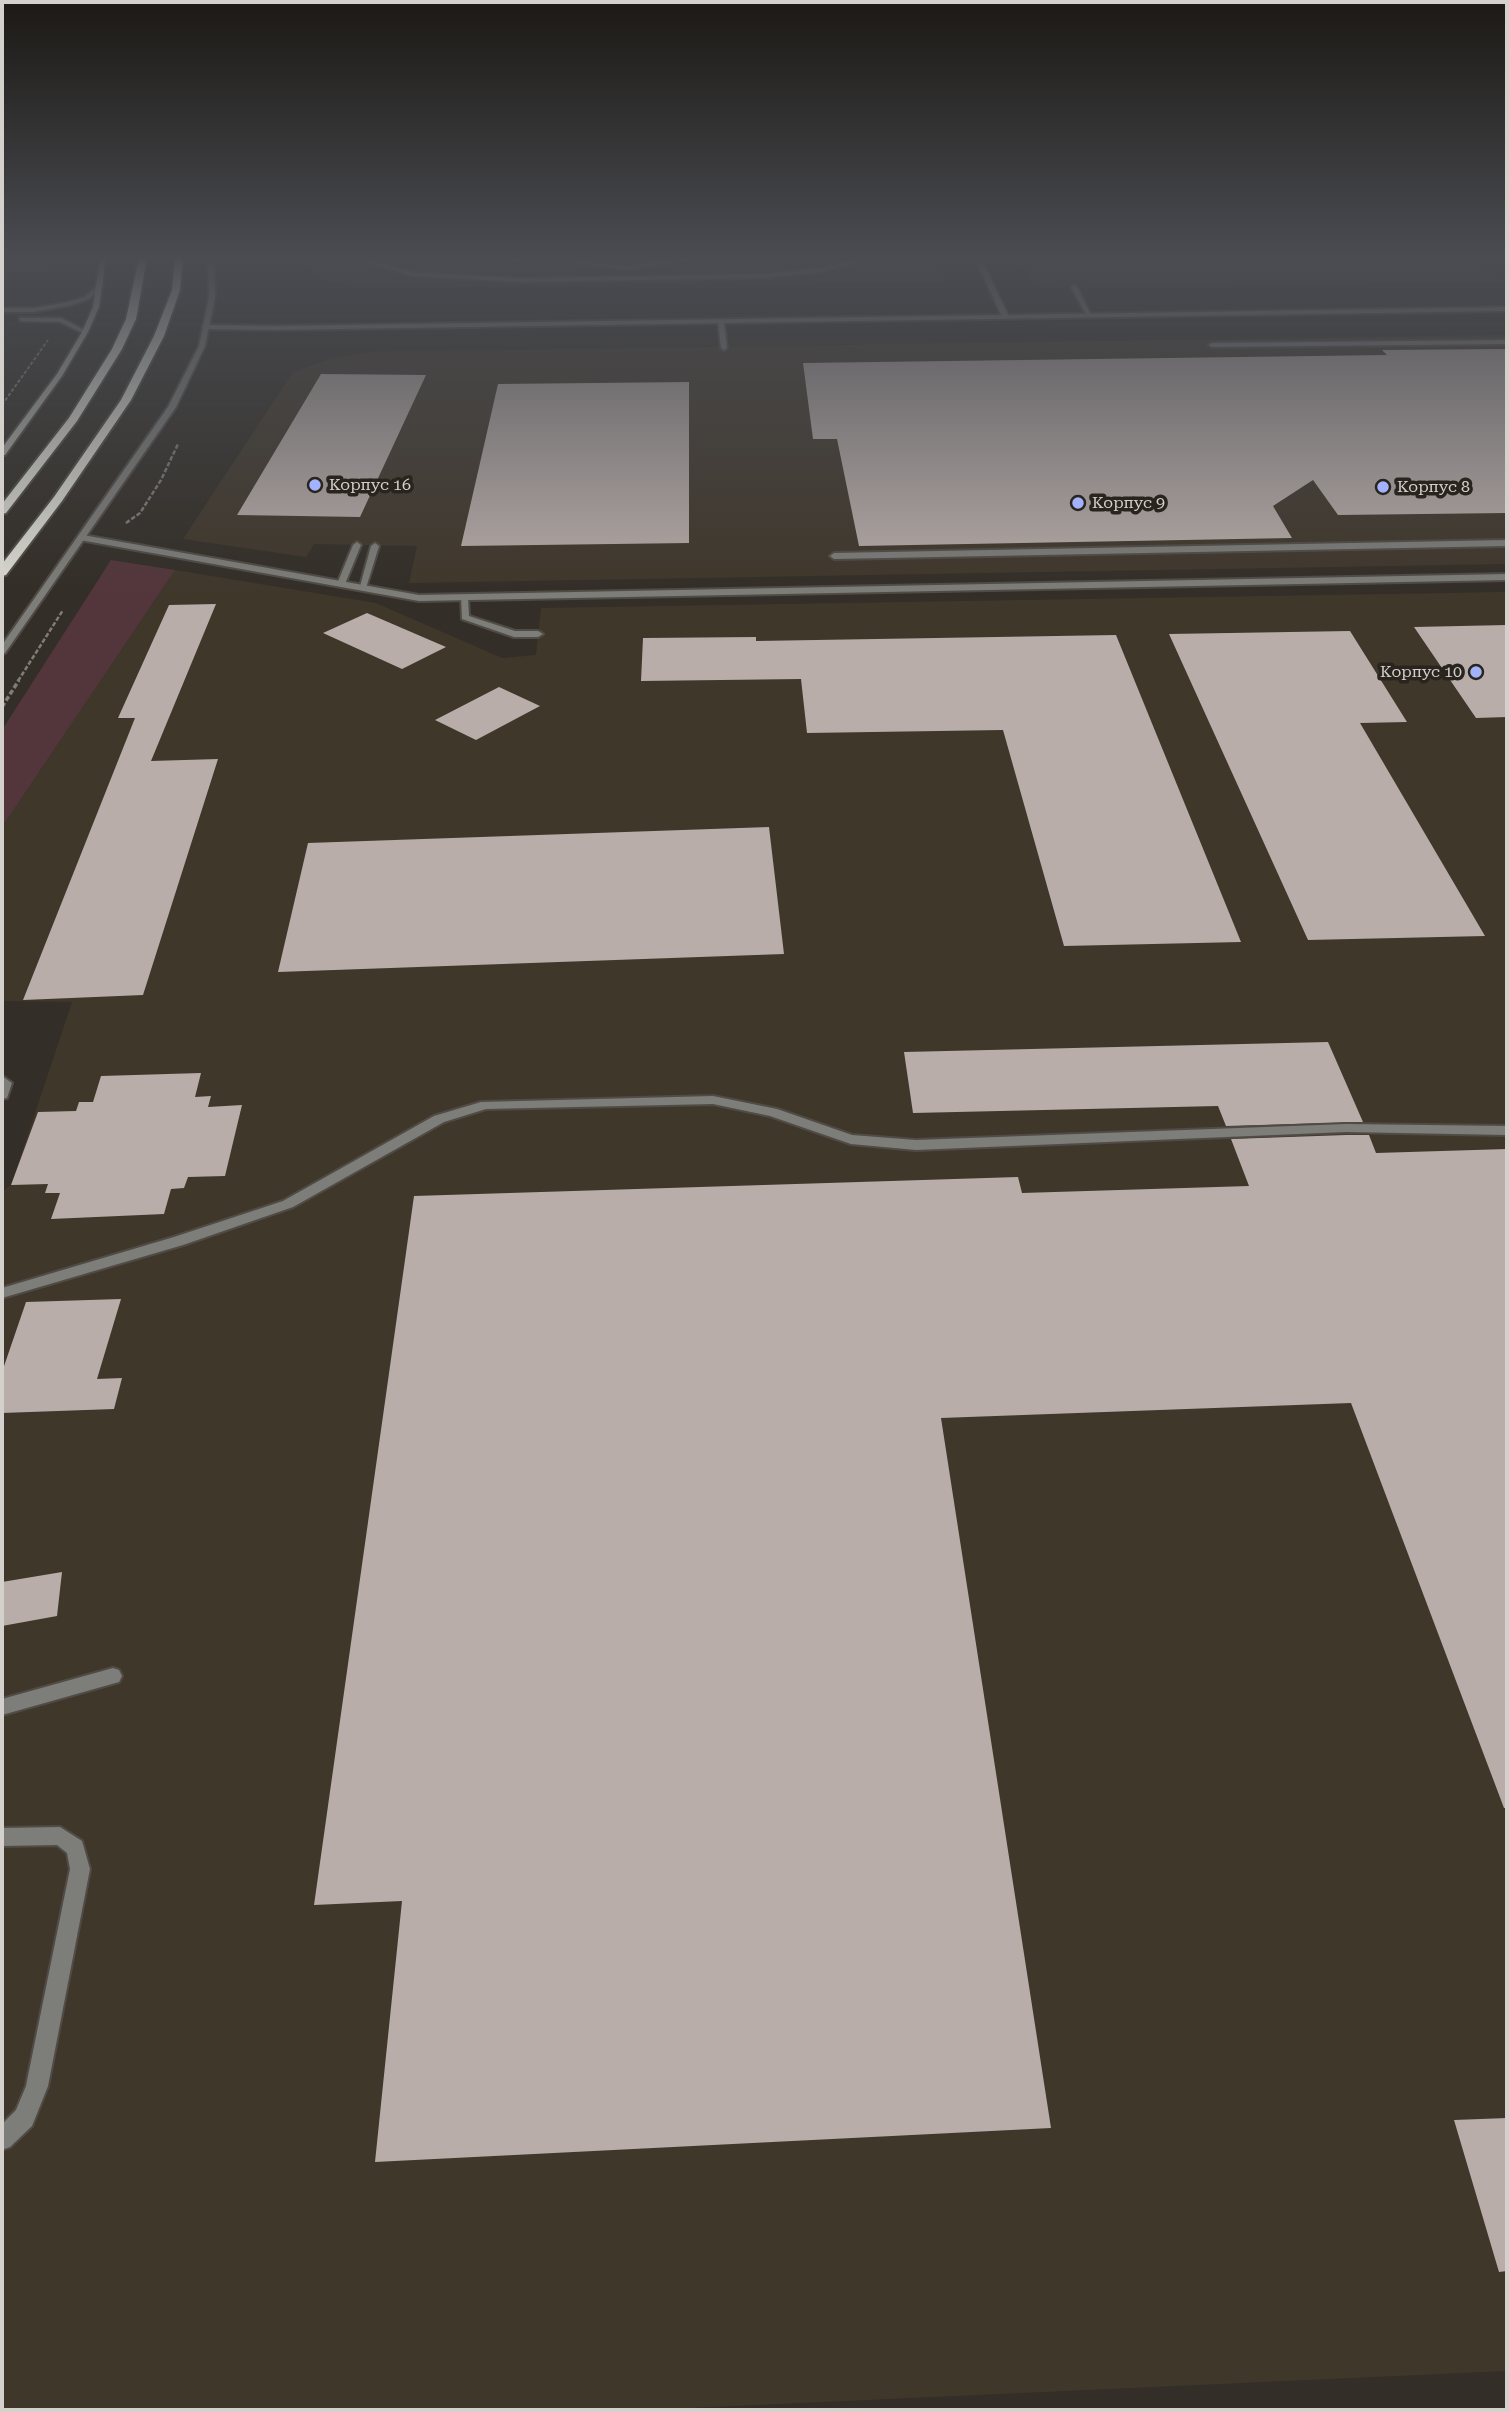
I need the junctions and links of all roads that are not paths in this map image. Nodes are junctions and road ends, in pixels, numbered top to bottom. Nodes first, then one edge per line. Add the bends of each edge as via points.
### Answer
1 (63, 371) edge
2 (103, 371) edge
3 (141, 371) edge
4 (190, 371) edge
5 (2, 453) edge
6 (2, 511) edge
7 (83, 538) junction
8 (1507, 543) edge
9 (357, 545) dead end
10 (375, 545) dead end
11 (834, 556) dead end
12 (2, 572) edge
13 (1507, 577) edge
14 (341, 584) junction
15 (362, 588) junction
16 (464, 597) junction
17 (538, 634) dead end
18 (2, 651) edge
19 (2, 1080) edge
20 (2, 1095) edge
21 (1507, 1131) edge
22 (2, 1293) edge
23 (113, 1676) dead end
24 (2, 1707) edge
25 (2, 1837) edge
26 (2, 2139) edge

1 - 5 main road
2 - 6 highway via 73,419
3 - 12 highway via 58,499
4 - 7 street via 172,407
7 - 14 street
7 - 18 street
8 - 11 street
9 - 14 street
10 - 15 street
13 - 16 street
14 - 15 street
15 - 16 street via 419,598
16 - 17 street via 465,617 514,634
19 - 20 street via 6,1083
21 - 22 street via 1346,1128 916,1145 851,1139 772,1112 713,1100 486,1105 439,1119 288,1204
23 - 24 street
25 - 26 street via 60,1836 75,1848 80,1869 37,2086 24,2118

